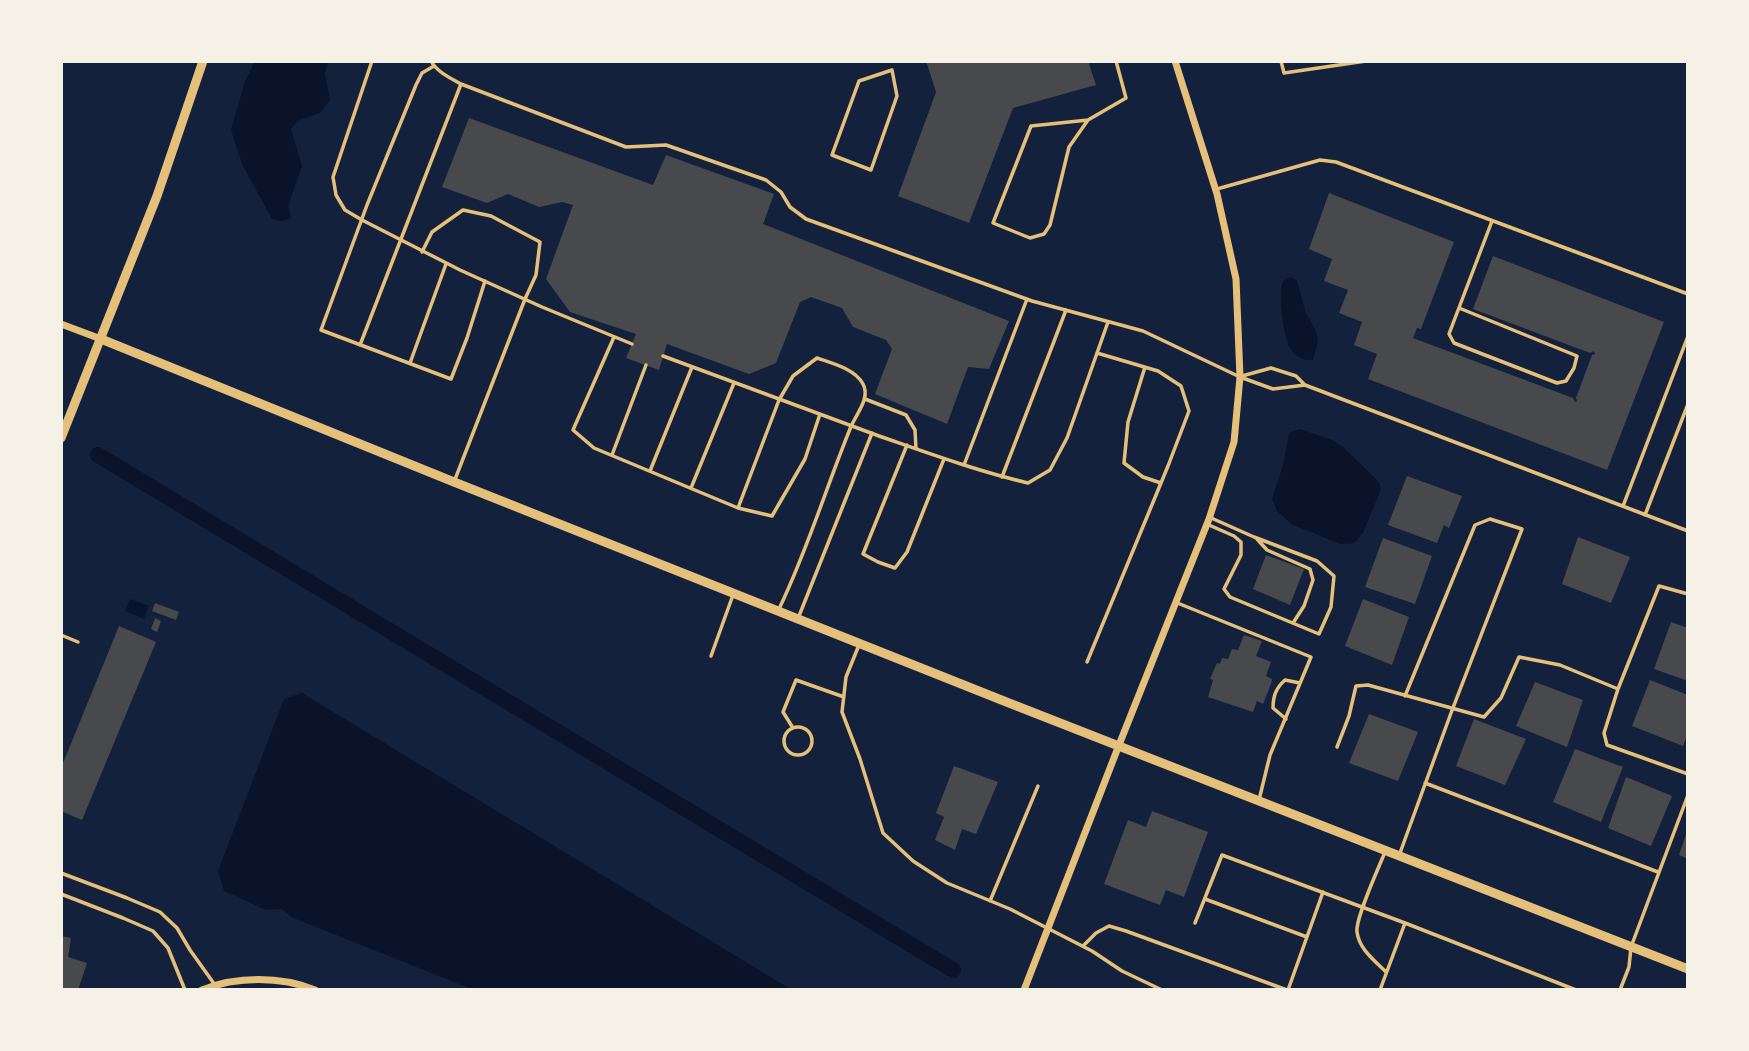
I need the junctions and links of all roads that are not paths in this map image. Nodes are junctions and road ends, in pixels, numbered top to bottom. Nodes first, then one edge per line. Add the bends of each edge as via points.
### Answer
1 (203, 61) edge
2 (372, 61) edge
3 (896, 61) edge
4 (1116, 61) edge
5 (1175, 61) edge
6 (1281, 61) edge
7 (1366, 61) edge
8 (432, 64) edge
9 (892, 70) junction
10 (461, 84) junction
11 (1088, 120) junction
12 (1215, 190) junction
13 (362, 220) junction
14 (1492, 220) junction
15 (401, 241) junction
16 (422, 252) junction
17 (446, 264) junction
18 (485, 281) junction
19 (1688, 294) edge
20 (525, 299) junction
21 (1027, 299) junction
22 (1459, 308) junction
23 (1066, 310) junction
24 (1108, 322) junction
25 (61, 324) edge
26 (1688, 336) edge
27 (614, 337) junction
28 (101, 339) junction
29 (632, 344) dead end
30 (360, 345) junction
31 (1097, 353) junction
32 (663, 356) dead end
33 (410, 363) junction
34 (646, 365) dead end
35 (692, 367) junction
36 (1145, 367) junction
37 (1240, 377) junction
38 (734, 383) junction
39 (1305, 385) junction
40 (865, 399) junction
41 (779, 400) junction
42 (1688, 404) edge
43 (820, 414) junction
44 (851, 426) junction
45 (872, 433) junction
46 (61, 438) edge
47 (907, 445) junction
48 (916, 449) junction
49 (612, 455) junction
50 (944, 458) junction
51 (964, 465) junction
52 (650, 471) junction
53 (1002, 477) junction
54 (454, 482) junction
55 (1161, 483) junction
56 (691, 488) junction
57 (1623, 506) junction
58 (738, 508) junction
59 (1645, 515) junction
60 (1208, 520) junction
61 (1688, 531) edge
62 (1255, 537) junction
63 (733, 593) junction
64 (1688, 594) edge
65 (1175, 602) junction
66 (778, 611) junction
67 (798, 619) junction
68 (1293, 623) junction
69 (61, 635) edge
70 (78, 642) dead end
71 (859, 643) junction
72 (711, 656) dead end
73 (1087, 662) dead end
74 (1300, 683) junction
75 (1618, 689) junction
76 (1405, 696) junction
77 (844, 697) junction
78 (1453, 708) junction
79 (1286, 719) junction
80 (793, 727) junction
81 (1119, 745) junction
82 (1337, 747) dead end
83 (1688, 774) edge
84 (1425, 783) junction
85 (1038, 786) dead end
86 (1688, 795) edge
87 (1259, 800) junction
88 (1386, 850) junction
89 (1399, 855) junction
90 (1658, 872) junction
91 (61, 873) edge
92 (1323, 892) junction
93 (61, 894) edge
94 (1205, 899) junction
95 (990, 901) junction
96 (1363, 907) junction
97 (1195, 923) dead end
98 (1405, 923) junction
99 (1047, 929) junction
100 (1307, 937) junction
101 (1083, 946) junction
102 (1632, 947) junction
103 (1688, 969) edge
104 (1386, 972) junction
105 (215, 985) junction
106 (185, 990) edge
107 (202, 990) edge
108 (315, 990) edge
109 (1024, 990) edge
110 (1163, 990) edge
111 (1287, 990) edge
112 (1380, 990) edge
113 (1576, 990) edge
114 (1620, 990) edge

1 - 28 street
2 - 13 lane via 333,177 345,211
3 - 9 lane
4 - 11 lane via 1126,98
5 - 12 street
6 - 7 lane via 1284,73
8 - 10 lane
8 - 13 lane via 416,85
9 - 9 lane via 859,81 832,155 871,170 897,96
10 - 15 lane
10 - 21 lane via 626,147 666,145 766,180 806,219
11 - 11 lane via 1031,126 993,223 1030,238 1044,234 1069,147
12 - 14 lane via 1320,160
12 - 37 street via 1236,279
13 - 15 lane
13 - 30 lane via 321,330
14 - 19 lane
14 - 22 lane
15 - 16 lane
15 - 30 lane
16 - 17 lane
16 - 20 lane via 432,232 463,210 491,216 540,242 536,275
17 - 18 lane
17 - 33 lane
18 - 20 lane
18 - 33 lane via 451,379
20 - 27 lane
20 - 54 lane
21 - 23 lane
21 - 51 lane
22 - 22 lane via 1449,334 1454,343 1557,383 1566,381 1574,368 1577,356
23 - 24 lane
23 - 53 lane
24 - 31 lane
24 - 37 lane via 1143,331
25 - 28 street
26 - 57 lane
27 - 29 lane
27 - 49 lane via 573,430 594,448
28 - 46 street
28 - 54 street
30 - 33 lane
31 - 36 lane
31 - 53 lane via 1051,470 1028,483
32 - 35 lane
34 - 49 lane
35 - 38 lane
35 - 52 lane
36 - 55 lane via 1129,422 1124,463
36 - 55 lane via 1181,386 1189,411
37 - 39 lane via 1273,389
37 - 39 lane via 1271,368 1296,376
37 - 60 street via 1234,442
38 - 41 lane
38 - 56 lane
39 - 57 lane
40 - 41 lane via 863,384 846,368 817,358 793,376
40 - 44 lane
40 - 48 lane via 906,415 915,430
41 - 43 lane
41 - 58 lane
42 - 59 lane
43 - 44 lane
43 - 58 lane via 805,459 772,516
44 - 45 lane
44 - 66 lane
45 - 47 lane
45 - 67 lane
47 - 48 lane
47 - 50 lane via 863,554 895,568 907,552
48 - 50 lane
49 - 52 lane
50 - 51 lane
51 - 53 lane
52 - 56 lane
54 - 63 street
55 - 73 lane
56 - 58 lane
57 - 59 lane
59 - 61 lane
60 - 62 lane
60 - 65 street
60 - 68 lane via 1241,542 1241,555 1224,589 1230,597
62 - 68 lane via 1267,550 1310,569 1313,580
62 - 68 lane via 1317,561 1334,576 1331,607 1319,634
63 - 66 street
63 - 72 lane
64 - 75 lane via 1659,586
65 - 74 lane via 1311,657
65 - 81 street
66 - 67 street
67 - 71 street
69 - 70 lane
71 - 77 lane
71 - 81 street
74 - 79 lane
74 - 79 lane via 1284,680 1273,699 1273,708
75 - 78 lane via 1560,665 1519,657 1501,698 1484,717
75 - 83 lane via 1604,733 1607,745
76 - 78 lane
76 - 78 lane via 1475,525 1490,519 1522,529
76 - 82 lane via 1356,686
77 - 80 lane via 796,680 783,712
77 - 95 lane via 842,712 883,833 913,862
78 - 84 lane
79 - 87 lane via 1270,755
80 - 80 lane via 784,737 785,746 796,754 805,753 811,737 802,727
81 - 87 street
81 - 99 street
84 - 89 lane
84 - 90 lane
85 - 95 lane
86 - 90 lane
87 - 88 street
88 - 89 street
88 - 96 lane
89 - 102 street
90 - 102 lane
91 - 105 lane via 160,912 177,928
92 - 94 lane via 1222,855
92 - 96 lane
92 - 100 lane
93 - 106 lane via 153,931 168,948
94 - 97 lane
94 - 100 lane
95 - 99 lane
96 - 98 lane
96 - 104 lane via 1357,930 1364,950
98 - 104 lane
98 - 113 lane
99 - 101 lane
99 - 109 street
100 - 111 lane
101 - 110 lane
101 - 111 lane via 1109,926
102 - 103 street
102 - 114 lane
104 - 112 lane
105 - 107 street
105 - 108 street via 259,979

